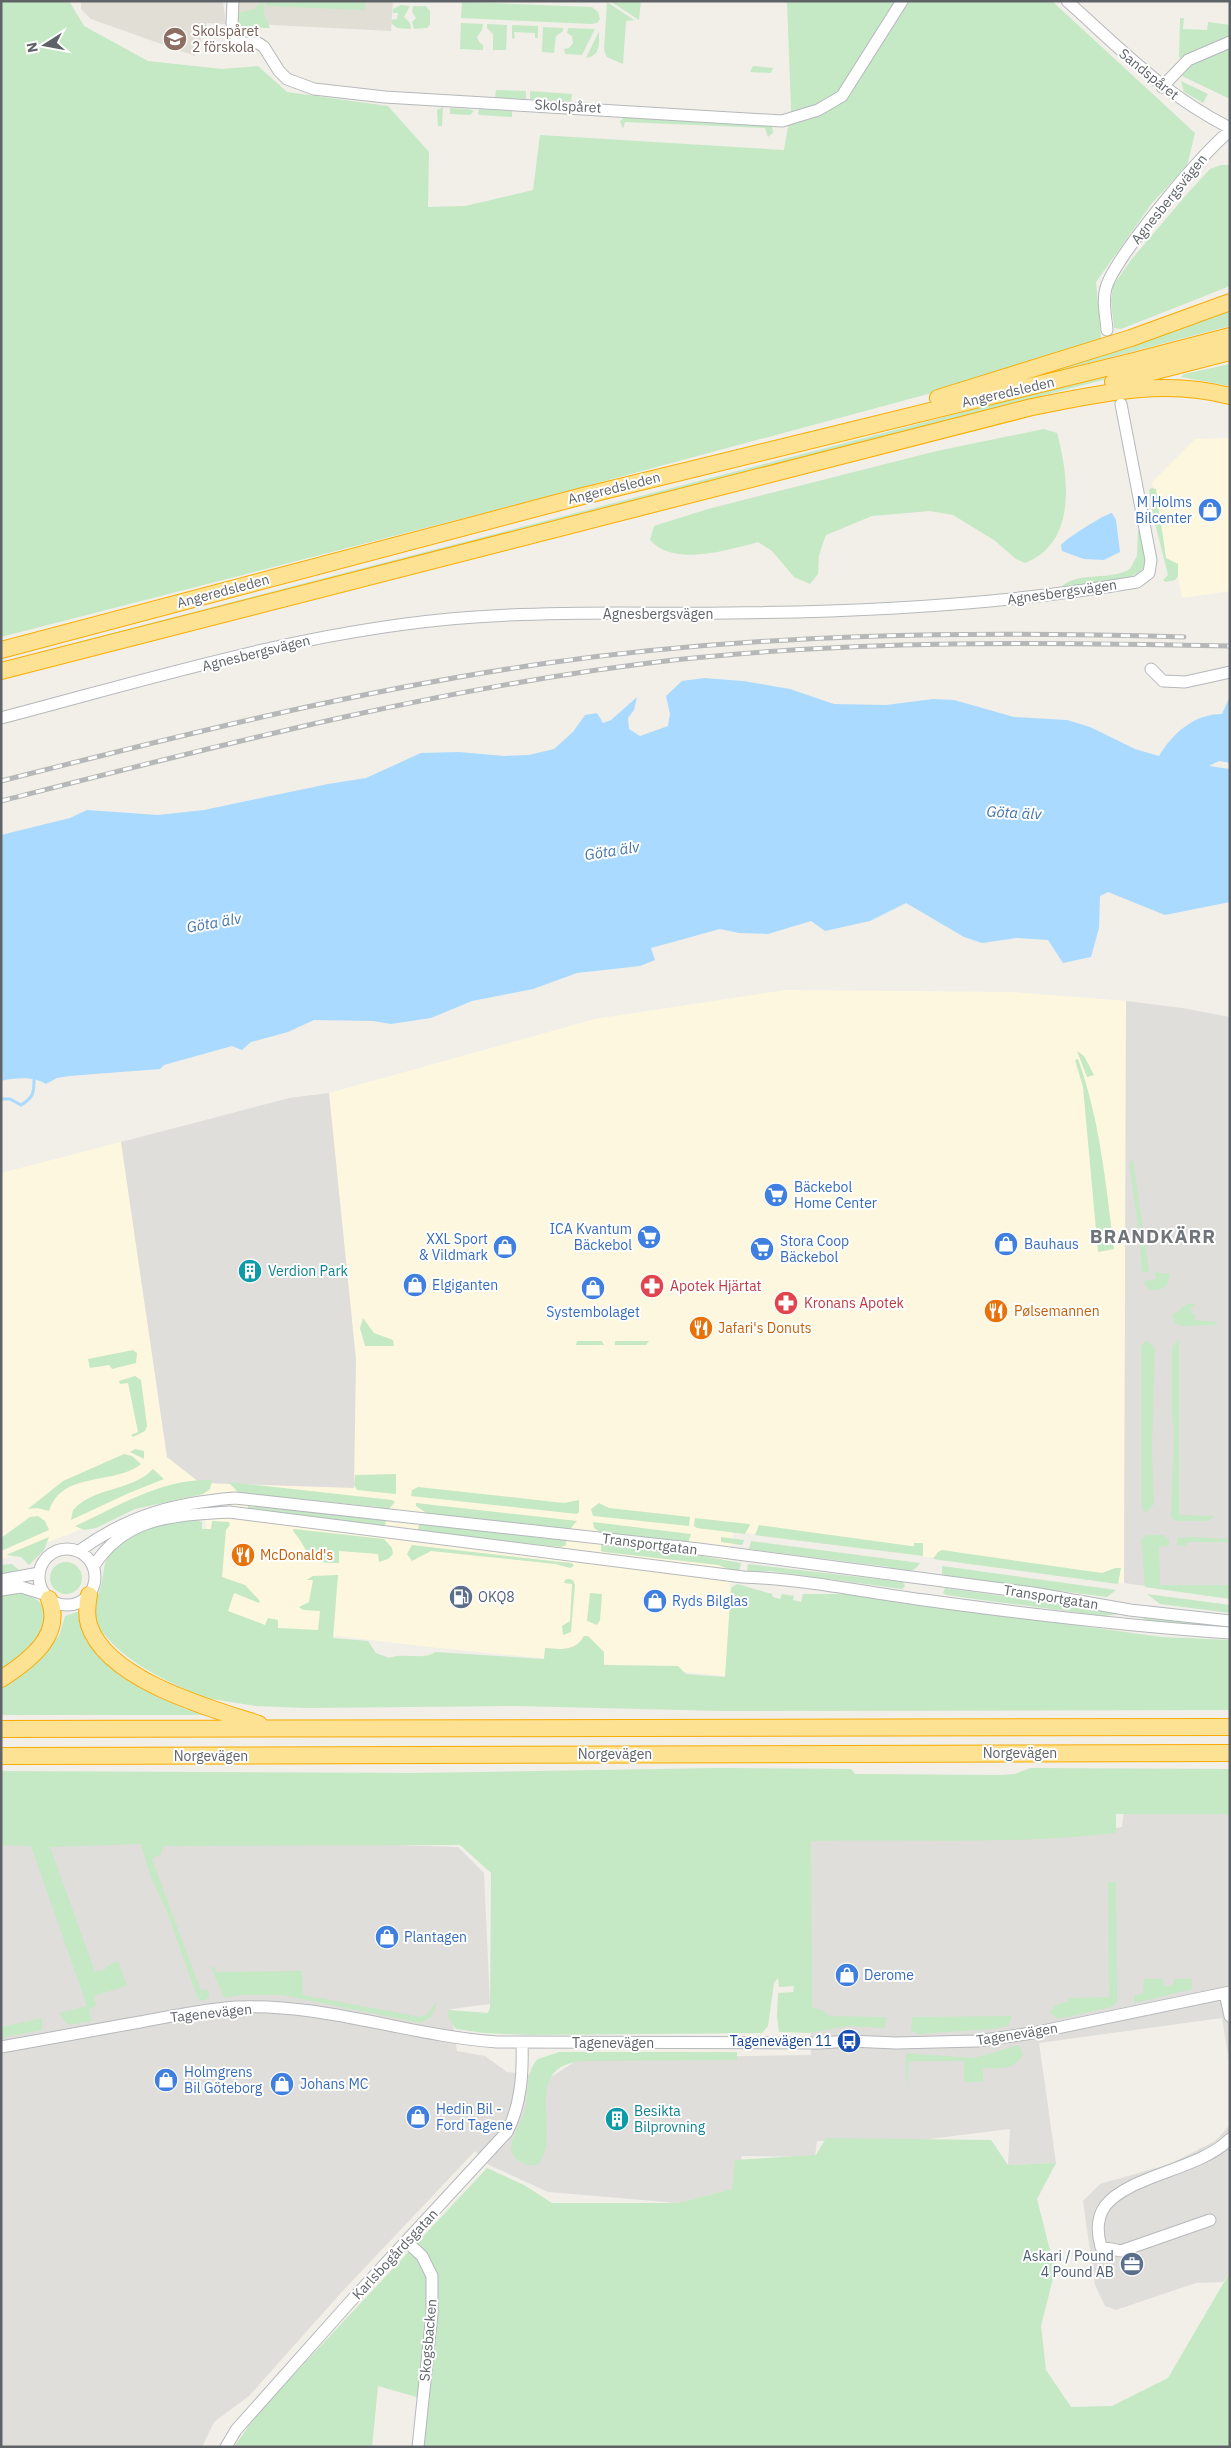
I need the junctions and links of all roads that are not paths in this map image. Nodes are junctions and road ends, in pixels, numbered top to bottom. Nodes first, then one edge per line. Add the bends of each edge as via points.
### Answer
1 (233, 1) edge
2 (902, 1) edge
3 (1074, 4) edge
4 (1230, 42) edge
5 (1162, 87) junction
6 (1230, 130) edge
7 (1230, 302) edge
8 (1107, 330) dead end
9 (1230, 336) edge
10 (1230, 352) edge
11 (1230, 396) edge
12 (1121, 404) dead end
13 (1032, 407) junction
14 (846, 430) junction
15 (1, 650) edge
16 (1151, 669) dead end
17 (1, 671) edge
18 (1230, 672) edge
19 (1, 718) edge
20 (79, 1551) junction
21 (94, 1567) junction
22 (39, 1573) junction
23 (1, 1580) edge
24 (1, 1590) edge
25 (89, 1595) junction
26 (47, 1596) junction
27 (1230, 1621) edge
28 (1230, 1633) edge
29 (1, 1679) edge
30 (1230, 1727) edge
31 (274, 1729) junction
32 (1, 1730) edge
33 (1230, 1753) edge
34 (1, 1756) edge
35 (1228, 1992) edge
36 (1230, 2016) edge
37 (522, 2043) junction
38 (1, 2047) edge
39 (1230, 2139) edge
40 (1210, 2220) dead end
41 (407, 2242) junction
42 (226, 2447) edge
43 (418, 2447) edge

1 - 2 street, Skolspåret via 232,24 237,41 258,43 287,79 314,89 385,97 782,121 818,110 842,96
3 - 5 street, Sandspåret
4 - 5 street via 1188,60
5 - 6 street, Sandspåret
6 - 8 street, Agnesbergsvägen via 1206,153 1119,260 1106,288
7 - 14 highway via 1131,338 875,416
9 - 14 highway, Angeredsleden
10 - 13 highway via 1090,388
11 - 13 highway via 1159,386 1121,389
12 - 19 street, Agnesbergsvägen via 1151,560 1149,573 1137,582 1016,599 898,608 476,617 420,622 326,636 269,649
13 - 17 highway, Angeredsleden
14 - 15 highway, Angeredsleden
16 - 18 street via 1162,681
20 - 21 street
20 - 22 street via 64,1549 54,1552 43,1562
20 - 27 street, Transportgatan via 103,1534 140,1516 196,1501 235,1498 708,1551
21 - 25 street, Transportgatan via 94,1584
21 - 28 street, Transportgatan via 115,1539 143,1524 186,1515 229,1512 733,1576 792,1580 1129,1626
22 - 23 street
22 - 26 street via 40,1584
24 - 26 street via 21,1587
25 - 26 street via 70,1605 60,1604
25 - 31 highway via 87,1616 93,1634 104,1650 130,1671 172,1694
26 - 29 highway via 54,1617 50,1634 27,1659
30 - 31 highway, Norgevägen
31 - 32 highway, Norgevägen
33 - 34 highway, Norgevägen
35 - 36 street, Tagenevägen
35 - 37 street, Tagenevägen via 1033,2033 970,2042
37 - 38 street, Tagenevägen via 465,2040 334,2015 237,2007
37 - 41 street, Karlsbogårdsgatan via 520,2099 507,2132
39 - 40 street via 1198,2160 1118,2195 1105,2206 1099,2217 1098,2238 1101,2247 1121,2251
41 - 42 street, Karlsbogårdsgatan via 249,2416
41 - 43 street, Skogsbacken via 422,2256 432,2276 432,2314

